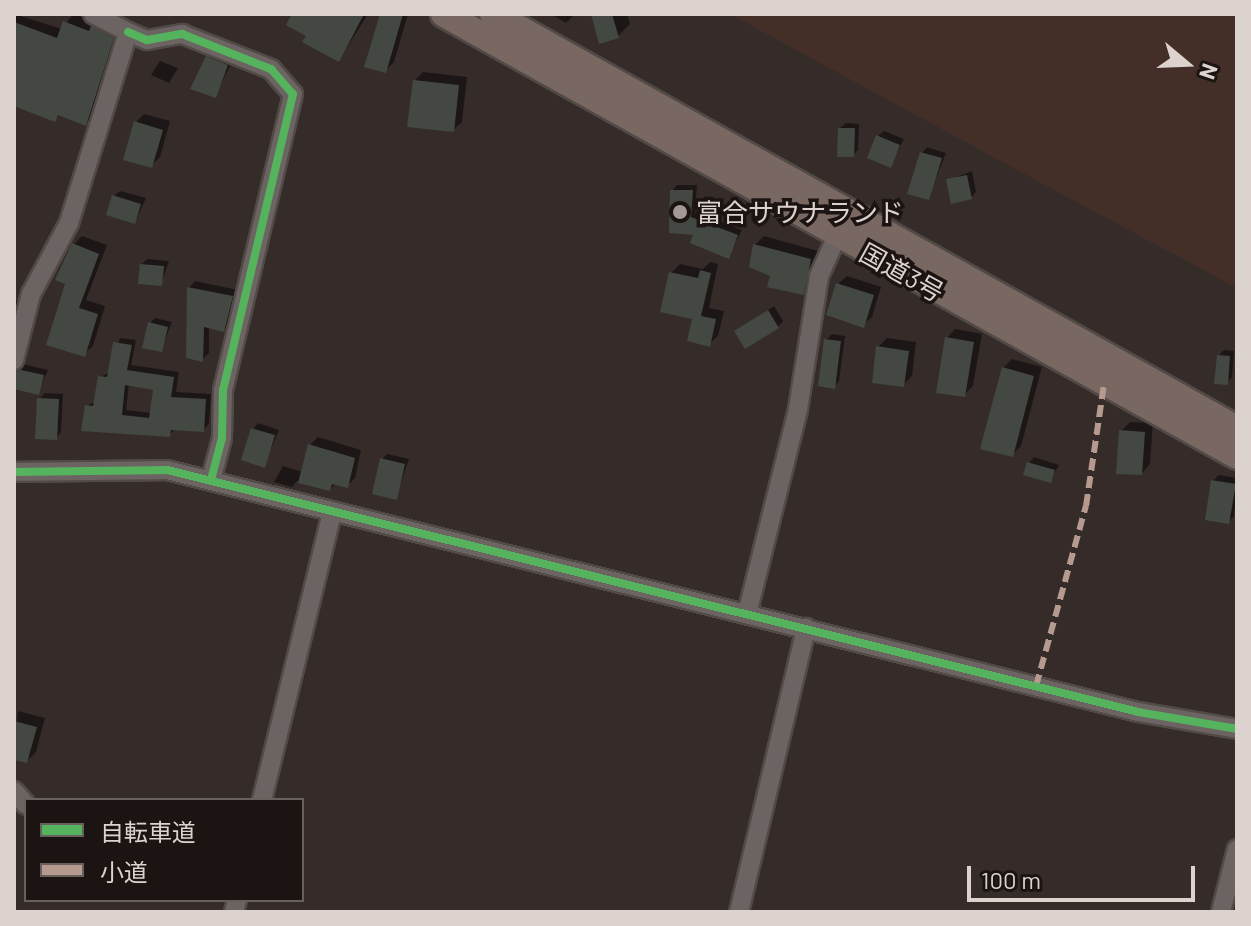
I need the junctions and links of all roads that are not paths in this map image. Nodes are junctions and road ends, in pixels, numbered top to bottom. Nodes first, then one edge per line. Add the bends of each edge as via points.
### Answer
1 (93, 14) edge
2 (444, 14) edge
3 (493, 14) edge
4 (128, 32) junction
5 (843, 224) junction
6 (14, 360) edge
7 (1237, 429) edge
8 (1237, 456) edge
9 (14, 472) edge
10 (211, 480) junction
11 (332, 512) junction
12 (747, 614) junction
13 (806, 628) junction
14 (1237, 729) edge
15 (262, 798) edge
16 (1237, 849) edge
17 (739, 912) edge
18 (1221, 912) edge

1 - 4 street
2 - 5 highway, 国道3号
3 - 5 highway, 国道3号
4 - 6 street via 69,223 31,294
4 - 10 street via 147,40 182,34 271,69 293,94 223,390 222,438
5 - 7 highway, 国道3号
5 - 8 highway, 国道3号
5 - 12 street via 819,276 798,409
9 - 10 street via 150,467
10 - 11 street
11 - 12 street
11 - 15 street
12 - 13 street
13 - 14 street via 1138,712
13 - 17 street
16 - 18 street

